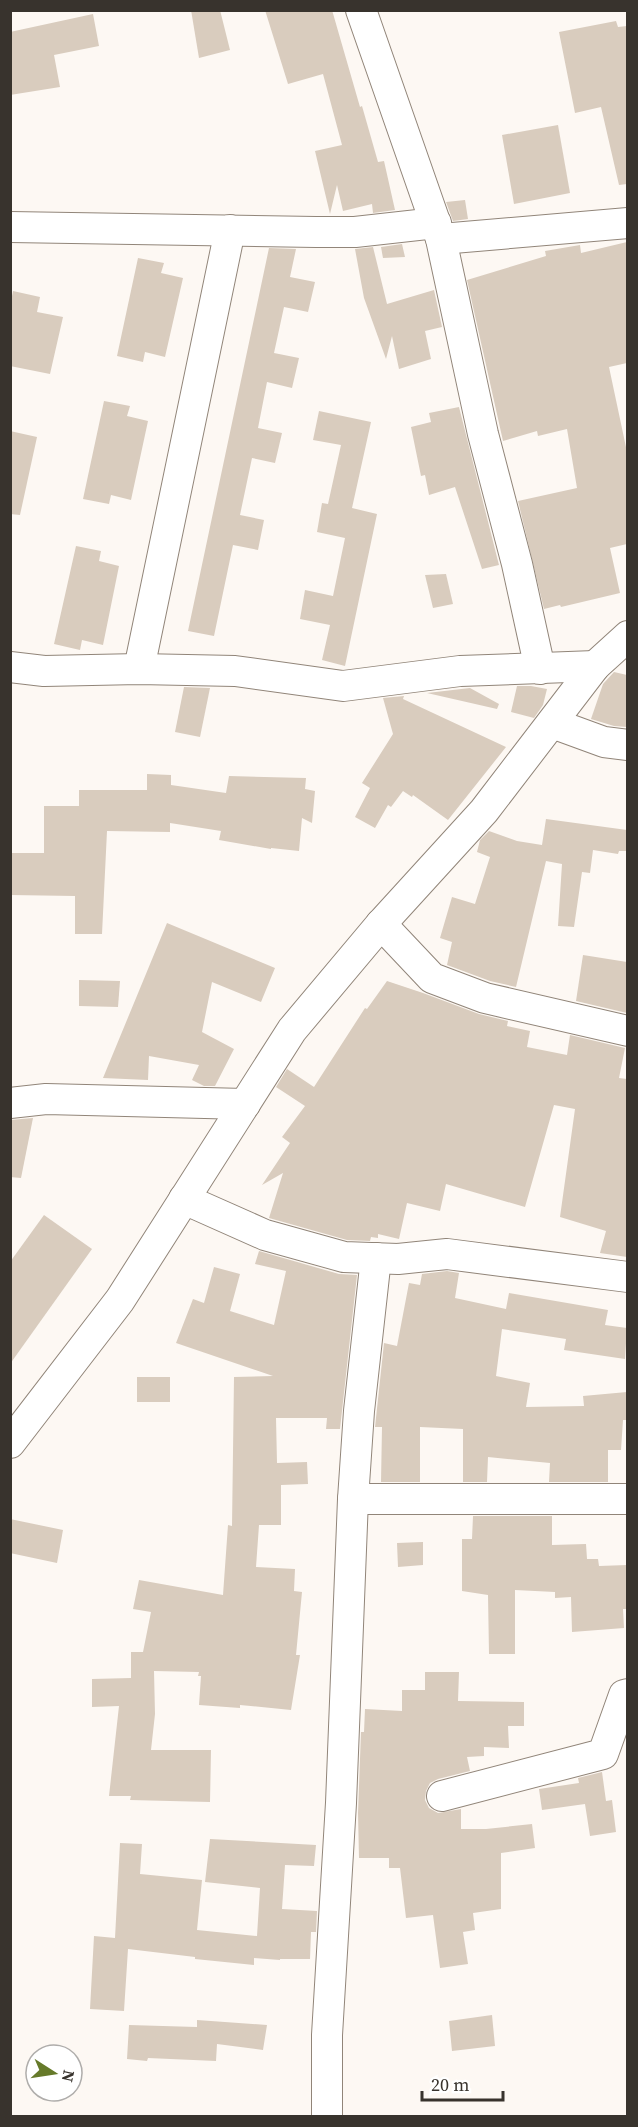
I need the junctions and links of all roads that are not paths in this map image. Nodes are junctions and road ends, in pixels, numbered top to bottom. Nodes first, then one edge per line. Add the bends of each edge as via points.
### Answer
1 (361, 10) edge
2 (627, 223) edge
3 (10, 227) edge
4 (230, 230) junction
5 (439, 231) junction
6 (627, 636) edge
7 (595, 666) junction
8 (10, 667) edge
9 (139, 669) junction
10 (540, 669) junction
11 (552, 723) junction
12 (627, 745) edge
13 (381, 924) junction
14 (627, 1031) edge
15 (10, 1103) edge
16 (245, 1104) junction
17 (184, 1199) junction
18 (376, 1258) junction
19 (627, 1277) edge
20 (10, 1443) edge
21 (353, 1499) junction
22 (627, 1499) edge
23 (627, 1694) edge
24 (442, 1796) dead end
25 (327, 2116) edge

1 - 5 street
2 - 5 street
3 - 4 street
4 - 5 street
4 - 9 street
5 - 10 street
6 - 7 street
7 - 10 street
7 - 11 street
8 - 9 street via 44,671
9 - 10 street via 235,671 343,686 460,671
11 - 12 street via 604,742
11 - 13 street via 484,811
13 - 14 street via 432,978 485,998
13 - 16 street via 292,1030
15 - 16 street via 46,1099
16 - 17 street
17 - 18 street via 266,1235 344,1257
17 - 20 street via 120,1300
18 - 19 street via 447,1254
18 - 21 street
21 - 22 street
21 - 25 street via 327,2035
23 - 24 street via 603,1754

